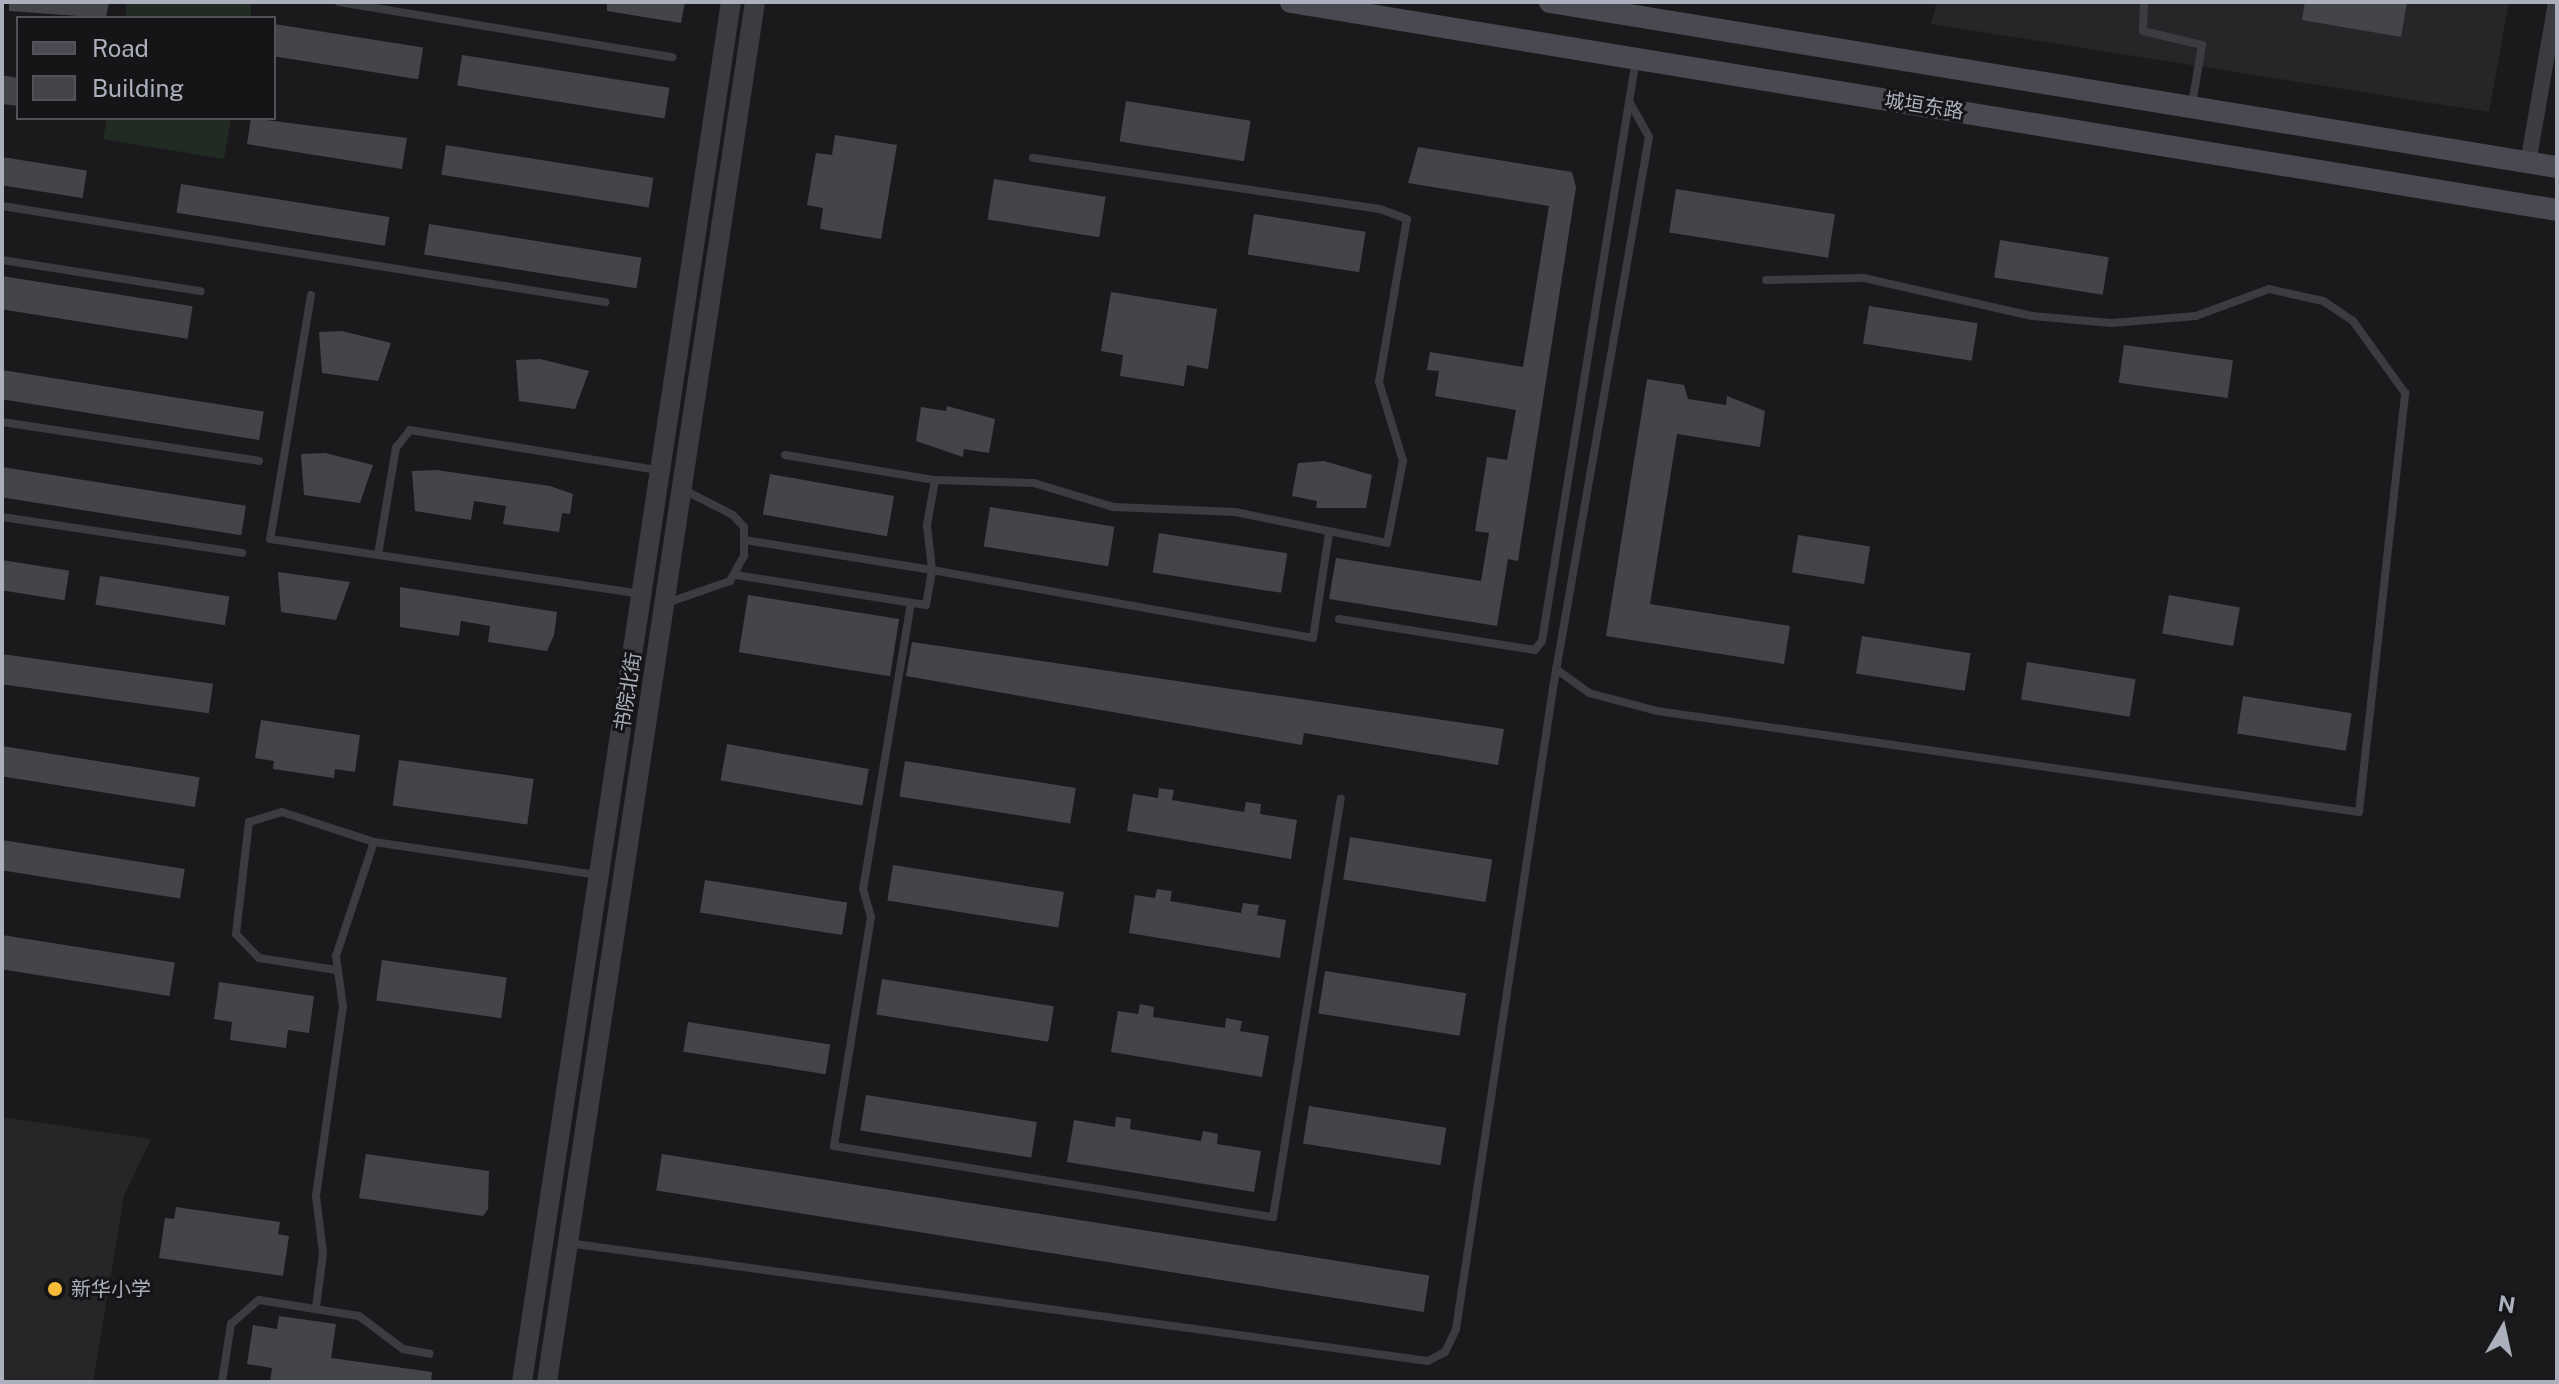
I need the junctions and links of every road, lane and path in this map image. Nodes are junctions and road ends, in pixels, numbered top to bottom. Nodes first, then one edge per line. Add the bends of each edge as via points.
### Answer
1 (339, 2) edge
2 (731, 2) edge
3 (755, 2) edge
4 (1291, 2) edge
5 (1550, 2) edge
6 (2144, 2) edge
7 (2556, 2) edge
8 (362, 4) edge
9 (672, 57) dead end
10 (1636, 59) junction
11 (1629, 101) junction
12 (2191, 107) junction
13 (1033, 158) dead end
14 (2528, 163) junction
15 (2557, 167) edge
16 (2, 206) edge
17 (2557, 210) edge
18 (2, 260) edge
19 (1766, 280) dead end
20 (201, 291) dead end
21 (311, 295) dead end
22 (605, 302) dead end
23 (2, 422) edge
24 (785, 455) dead end
25 (259, 461) dead end
26 (661, 470) junction
27 (935, 480) junction
28 (681, 489) junction
29 (2, 517) edge
30 (1329, 533) junction
31 (745, 540) junction
32 (242, 553) dead end
33 (378, 555) junction
34 (932, 570) junction
35 (736, 575) junction
36 (642, 594) junction
37 (911, 603) junction
38 (664, 604) junction
39 (1339, 619) dead end
40 (1556, 669) junction
41 (1341, 798) dead end
42 (374, 842) junction
43 (600, 876) junction
44 (336, 970) junction
45 (568, 1243) junction
46 (316, 1308) junction
47 (430, 1354) dead end
48 (222, 1382) edge
49 (522, 1382) edge
50 (547, 1382) edge

1 - 8 lane
2 - 26 street, 书院北街
3 - 28 street, 书院北街
4 - 10 main road, 城垣东路
5 - 12 main road, 城垣东路
6 - 12 lane via 2143,31 2202,45
7 - 14 street
8 - 9 lane
10 - 11 lane
10 - 17 main road, 城垣东路
11 - 39 lane via 1542,641 1535,650
11 - 40 lane via 1649,137
12 - 14 main road, 城垣东路
13 - 30 lane via 1380,209 1407,219 1379,382 1383,409 1402,439 1393,533 1380,546
14 - 15 main road, 城垣东路
16 - 22 lane
18 - 20 lane
19 - 40 lane via 1863,278 2032,316 2111,323 2196,316 2269,289 2323,301 2353,321 2405,393 2359,812 1657,711 1589,693
21 - 33 lane via 270,539
23 - 25 lane
24 - 27 lane
26 - 33 lane via 410,430 396,448
26 - 36 street, 书院北街
27 - 30 lane via 1034,483 1113,507 1235,512
27 - 34 lane via 927,525
28 - 31 lane via 733,515
28 - 38 street, 书院北街
29 - 32 lane
30 - 34 lane via 1313,638
31 - 34 lane
31 - 35 lane
33 - 36 lane
34 - 37 lane via 926,605
35 - 37 lane
35 - 38 lane via 696,597
36 - 43 street, 书院北街
37 - 41 lane via 863,889 871,917 834,1146 1273,1217
38 - 45 street, 书院北街
40 - 45 lane via 1456,1329 1445,1352 1428,1361
42 - 43 lane
42 - 44 lane
42 - 44 lane via 282,812 249,822 245,832 236,934 259,958
43 - 49 street, 书院北街
44 - 46 lane via 343,1007 316,1196 323,1243
45 - 50 street, 书院北街
46 - 47 lane via 359,1316 403,1349
46 - 48 lane via 259,1300 238,1313

